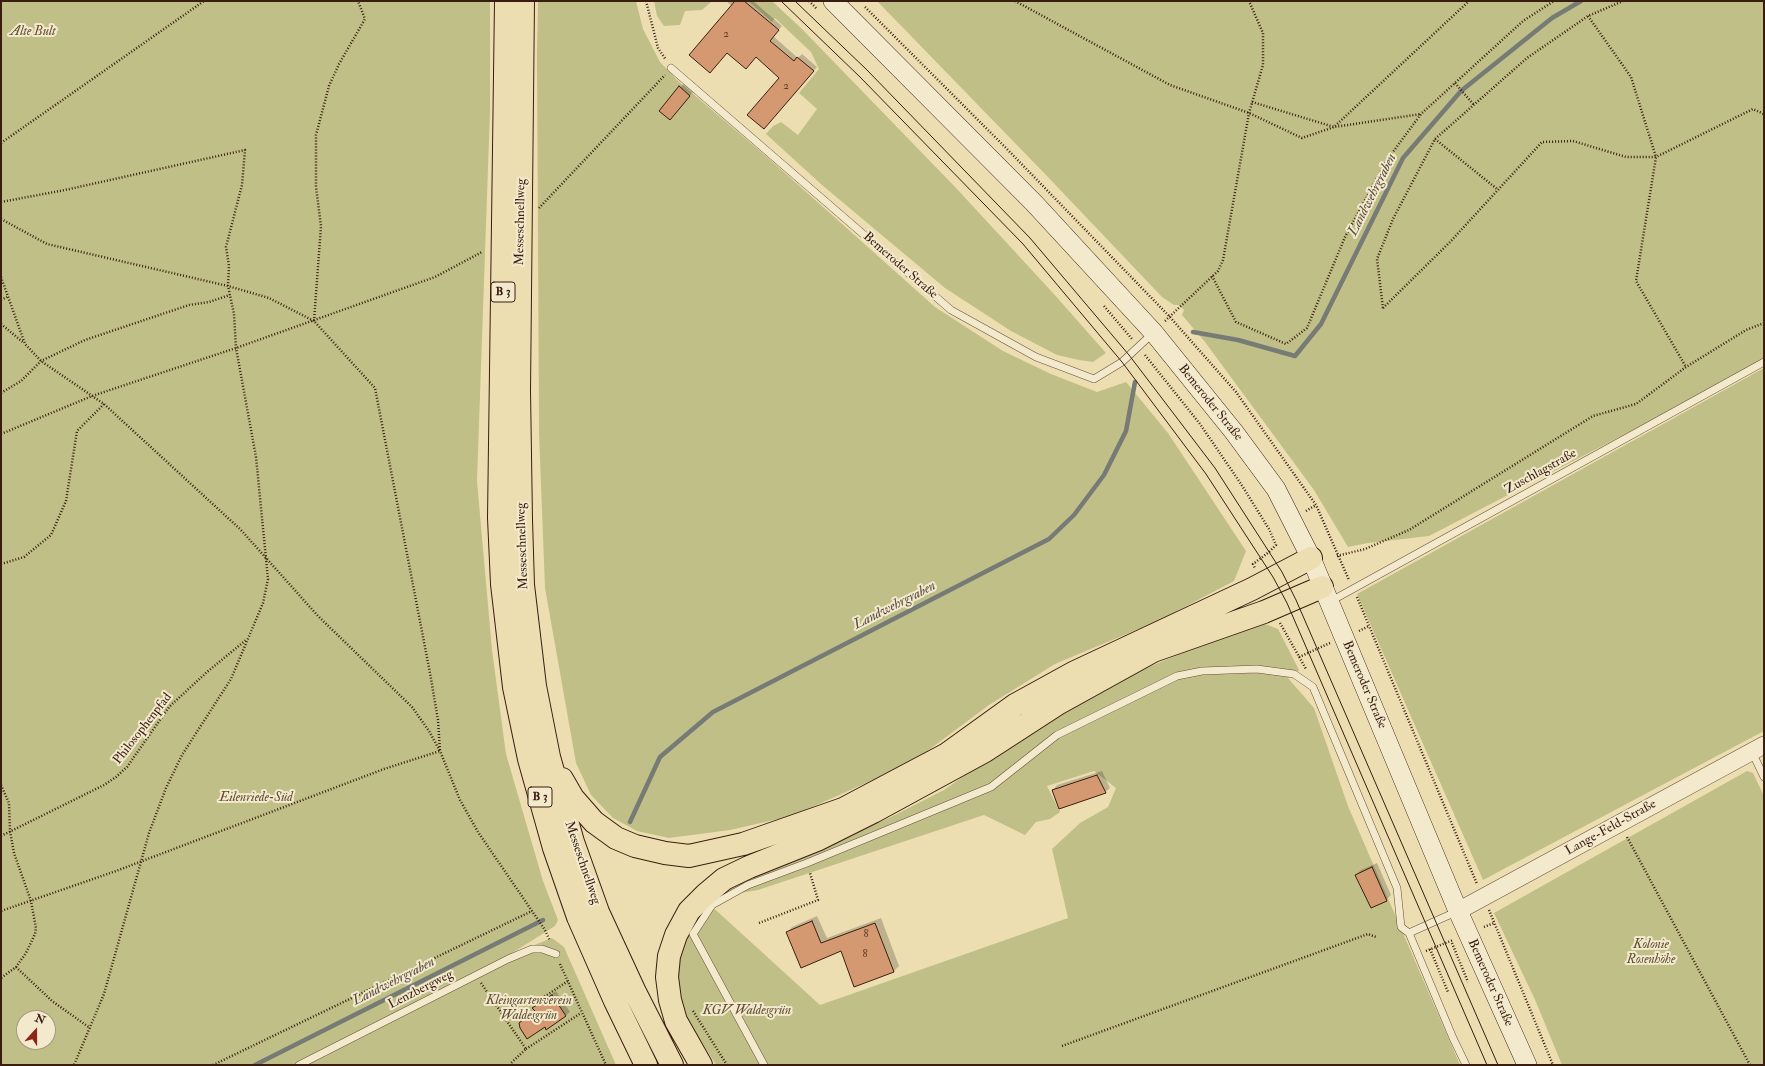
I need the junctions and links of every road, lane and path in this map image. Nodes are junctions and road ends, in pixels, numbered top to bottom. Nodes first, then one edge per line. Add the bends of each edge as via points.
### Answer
1 (204, 1) edge
2 (358, 1) edge
3 (506, 1) edge
4 (523, 1) edge
5 (646, 1) edge
6 (833, 1) edge
7 (1015, 1) edge
8 (1249, 1) edge
9 (1469, 1) edge
10 (1554, 1) edge
11 (1623, 1) edge
12 (1588, 16) junction
13 (672, 68) junction
14 (1455, 83) junction
15 (1252, 102) junction
16 (1474, 104) junction
17 (1249, 113) junction
18 (1421, 114) junction
19 (1764, 114) edge
20 (1334, 127) junction
21 (1435, 139) junction
22 (1, 143) edge
23 (1656, 157) junction
24 (1497, 189) junction
25 (1, 202) edge
26 (539, 208) dead end
27 (1, 219) edge
28 (482, 252) dead end
29 (1212, 276) junction
30 (1, 277) edge
31 (228, 286) junction
32 (230, 295) junction
33 (7, 297) junction
34 (1, 300) edge
35 (314, 321) junction
36 (1764, 323) edge
37 (1, 324) edge
38 (1154, 333) junction
39 (25, 344) junction
40 (236, 348) junction
41 (41, 361) junction
42 (1764, 362) edge
43 (1686, 367) junction
44 (1163, 375) dead end
45 (1, 393) edge
46 (92, 396) junction
47 (104, 404) junction
48 (1, 434) edge
49 (1269, 529) dead end
50 (266, 556) junction
51 (1337, 556) dead end
52 (1311, 558) junction
53 (1, 564) edge
54 (1354, 588) junction
55 (1326, 594) junction
56 (246, 640) junction
57 (1758, 748) edge
58 (440, 751) junction
59 (549, 757) junction
60 (1764, 777) edge
61 (1, 785) edge
62 (1619, 823) junction
63 (10, 831) junction
64 (1, 836) edge
65 (141, 861) junction
66 (807, 863) junction
67 (1483, 898) junction
68 (31, 901) junction
69 (1, 911) edge
70 (532, 911) junction
71 (1458, 911) junction
72 (759, 922) dead end
73 (545, 930) dead end
74 (1409, 933) junction
75 (1376, 937) dead end
76 (1451, 941) dead end
77 (1430, 949) dead end
78 (556, 954) joint
79 (16, 967) junction
80 (476, 976) junction
81 (1, 978) edge
82 (568, 981) junction
83 (1468, 982) dead end
84 (1448, 992) dead end
85 (691, 1004) dead end
86 (532, 1005) dead end
87 (581, 1013) junction
88 (90, 1028) junction
89 (1062, 1046) dead end
90 (526, 1050) junction
91 (74, 1065) edge
92 (213, 1065) edge
93 (299, 1065) edge
94 (512, 1065) edge
95 (606, 1065) edge
96 (646, 1065) edge
97 (672, 1065) edge
98 (701, 1065) edge
99 (727, 1065) edge
100 (764, 1065) edge
101 (1466, 1065) edge
102 (1527, 1065) edge
103 (1553, 1065) edge
104 (1750, 1065) edge

1 - 22 path
2 - 35 path via 365,19 329,86 316,135 316,187 321,226
3 - 96 highway, Messeschnellweg / B 3 via 499,518 502,584 514,687 529,759 554,848 578,917
4 - 59 highway, Messeschnellweg / B 3 via 519,390 523,585 534,686
5 - 13 path via 658,48
6 - 38 main road, Bemeroder Straße via 969,136
7 - 17 path via 1170,85
8 - 15 path via 1263,33 1263,65
9 - 20 path
10 - 14 path via 1523,21
11 - 12 path
12 - 16 path via 1527,58
12 - 23 path via 1632,77
13 - 26 path
13 - 38 lane, Bemeroder Straße via 951,310 1030,354 1094,379 1122,362
14 - 16 path
14 - 18 path
15 - 17 path
15 - 20 path
16 - 21 path
17 - 20 path via 1302,138
17 - 29 path via 1223,260 1218,271
18 - 20 path
18 - 29 path via 1387,160 1345,237 1307,328 1286,344 1236,322
19 - 23 path via 1753,109
21 - 24 path
21 - 24 path via 1393,219 1377,259 1383,308 1450,242
23 - 24 path via 1626,157 1573,141 1542,142
23 - 43 path via 1636,281
25 - 31 path via 245,150 242,185 226,247 229,266
27 - 31 path via 47,244
28 - 35 path via 439,275
29 - 38 path
30 - 33 path
31 - 32 path
31 - 35 path via 269,298
32 - 40 path
32 - 41 path via 189,305 85,340
33 - 34 path
33 - 39 path
35 - 40 path
35 - 58 path via 375,388 430,673
36 - 43 path via 1746,330
37 - 39 path
38 - 52 main road, Bemeroder Straße via 1234,432 1276,489
39 - 41 path
40 - 46 path
40 - 50 path via 256,457
41 - 45 path via 20,381
41 - 46 path
42 - 54 lane, Zuschlagstraße
43 - 51 path via 1636,404 1593,416 1409,530 1365,549
44 - 49 path via 1200,424
46 - 47 path
46 - 48 path
47 - 50 path
47 - 53 path via 77,431 66,501 51,535 24,557
50 - 56 path via 268,579 263,603
50 - 58 path via 318,616 412,707 430,731
52 - 55 main road, Bemeroder Straße
52 - 59 highway via 1252,589 1076,672 1015,705 947,754 843,809 743,844 689,856 634,846 616,838 594,822 573,798
54 - 55 lane, Zuschlagstraße
54 - 67 path
55 - 71 main road, Bemeroder Straße
55 - 98 highway via 1264,612 1153,651 1059,703 985,751 873,812 818,839 749,866 724,879 689,911 676,934 669,956 667,977 676,1021
56 - 63 path, Philosophenpfad via 168,707 127,767 116,777
56 - 65 path via 231,679 182,755 169,781
57 - 60 lane
57 - 62 street, Lange-Feld-Straße
58 - 65 path
58 - 70 path via 460,800 478,832
59 - 97 highway, Messeschnellweg / B 3 via 573,842 598,912
61 - 63 path via 9,803
62 - 67 street, Lange-Feld-Straße
62 - 104 path
63 - 64 path, Philosophenpfad
63 - 68 path via 14,853
65 - 68 path
65 - 88 path via 108,981
66 - 72 path via 818,900
66 - 74 lane via 990,787 1057,735 1177,676 1202,671 1257,669 1294,674 1313,687 1397,888 1401,927
66 - 100 lane via 748,885 712,905 692,934
67 - 71 street, Lange-Feld-Straße
67 - 103 path
68 - 69 path
68 - 79 path via 35,915 35,934
70 - 73 path
70 - 92 path
71 - 74 lane
71 - 102 main road, Bemeroder Straße
74 - 101 lane
75 - 89 path via 1368,934
76 - 83 path
77 - 84 path
78 - 80 lane, Lenzbergweg via 542,948 532,949
78 - 82 path
79 - 81 path
79 - 88 path via 52,1001
80 - 90 path
80 - 93 lane, Lenzbergweg
82 - 86 path
82 - 87 path
85 - 99 path
87 - 90 path
87 - 95 path
88 - 91 path
90 - 94 path via 511,1063

